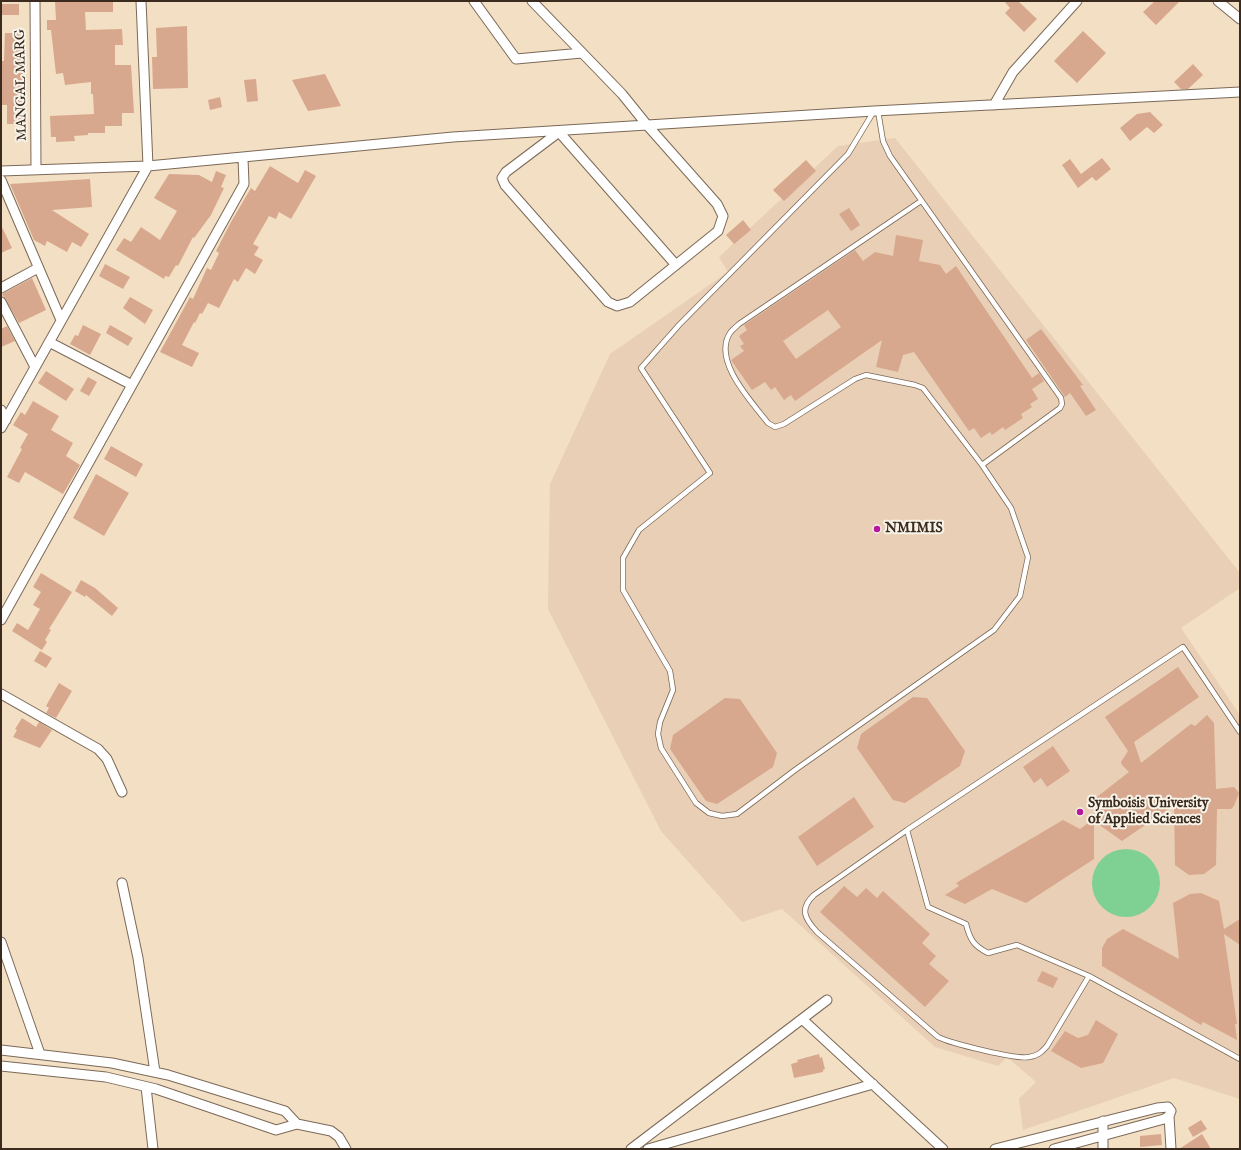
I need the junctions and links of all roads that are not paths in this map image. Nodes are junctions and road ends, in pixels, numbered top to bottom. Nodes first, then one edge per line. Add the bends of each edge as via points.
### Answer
1 (35, 1) edge
2 (141, 1) edge
3 (474, 1) edge
4 (532, 1) edge
5 (1077, 1) edge
6 (1218, 1) edge
7 (1240, 19) edge
8 (582, 53) junction
9 (1240, 92) edge
10 (994, 105) junction
11 (876, 111) junction
12 (647, 125) junction
13 (559, 132) junction
14 (243, 158) junction
15 (148, 166) junction
16 (36, 170) junction
17 (1, 171) edge
18 (1, 180) edge
19 (921, 201) junction
20 (676, 265) junction
21 (38, 268) junction
22 (1, 288) edge
23 (1, 302) edge
24 (61, 320) junction
25 (49, 342) junction
26 (35, 367) junction
27 (132, 384) junction
28 (1, 410) edge
29 (3, 424) edge
30 (982, 465) junction
31 (1, 620) edge
32 (1, 694) edge
33 (1240, 732) edge
34 (122, 792) dead end
35 (907, 830) junction
36 (122, 883) dead end
37 (1, 942) edge
38 (1088, 976) junction
39 (827, 1000) dead end
40 (802, 1019) junction
41 (1, 1050) edge
42 (40, 1054) junction
43 (1240, 1059) edge
44 (1, 1066) edge
45 (155, 1072) junction
46 (873, 1084) junction
47 (146, 1087) junction
48 (1169, 1116) junction
49 (1102, 1121) junction
50 (297, 1124) junction
51 (1102, 1137) junction
52 (1013, 1146) edge
53 (653, 1148) edge
54 (153, 1149) edge
55 (346, 1149) edge
56 (630, 1149) edge
57 (943, 1149) edge
58 (995, 1149) edge
59 (1054, 1149) edge
60 (1103, 1149) edge
61 (1171, 1149) edge

1 - 16 street, MANGAL MARG
2 - 15 street
3 - 8 street via 516,59
4 - 8 street
5 - 10 street via 1013,72
6 - 7 street
8 - 12 street via 622,94
9 - 10 street
10 - 11 street
11 - 12 street
11 - 19 lane via 885,147
11 - 30 lane via 848,154 679,325 641,368 710,473 639,530 623,558 623,590 670,671 674,690 660,722 658,734 661,748 696,803 709,813 722,816 737,814 795,770 994,630 1020,596 1028,557 1011,508
12 - 13 street
12 - 20 street via 718,204 723,216 718,231
13 - 14 street via 453,138
13 - 20 street
13 - 20 street via 506,172 502,178 505,185 608,302 617,306 630,302
14 - 15 street
14 - 27 street via 244,184
15 - 16 street
15 - 24 street
16 - 17 street
18 - 21 street
19 - 30 lane via 1062,404
19 - 30 lane via 739,324 730,334 726,345 726,357 735,378 768,424 775,427 866,375 923,388
21 - 22 street
21 - 24 street
23 - 26 street
24 - 25 street
25 - 26 street
25 - 27 street
26 - 29 street
27 - 31 street
28 - 29 street
32 - 34 street via 98,749 107,759
33 - 35 lane via 1183,647
35 - 38 lane via 928,907 966,924 970,939 976,947 988,953 1017,945
35 - 38 lane via 814,895 807,902 804,911 808,922 817,932 938,1037 956,1044 1027,1058 1039,1055 1047,1046
36 - 45 street via 139,965
37 - 42 street
38 - 43 lane
39 - 40 street
40 - 46 street
40 - 56 street
41 - 42 street
42 - 45 street via 112,1063
44 - 47 street via 106,1077
45 - 50 street via 285,1111
46 - 53 street
46 - 57 street
47 - 50 street via 276,1130
47 - 54 street
48 - 49 street via 1171,1111 1164,1107
48 - 51 street
48 - 61 street
49 - 51 street
49 - 52 street
50 - 55 street via 331,1131 339,1137
51 - 59 street
51 - 60 street
52 - 58 street

